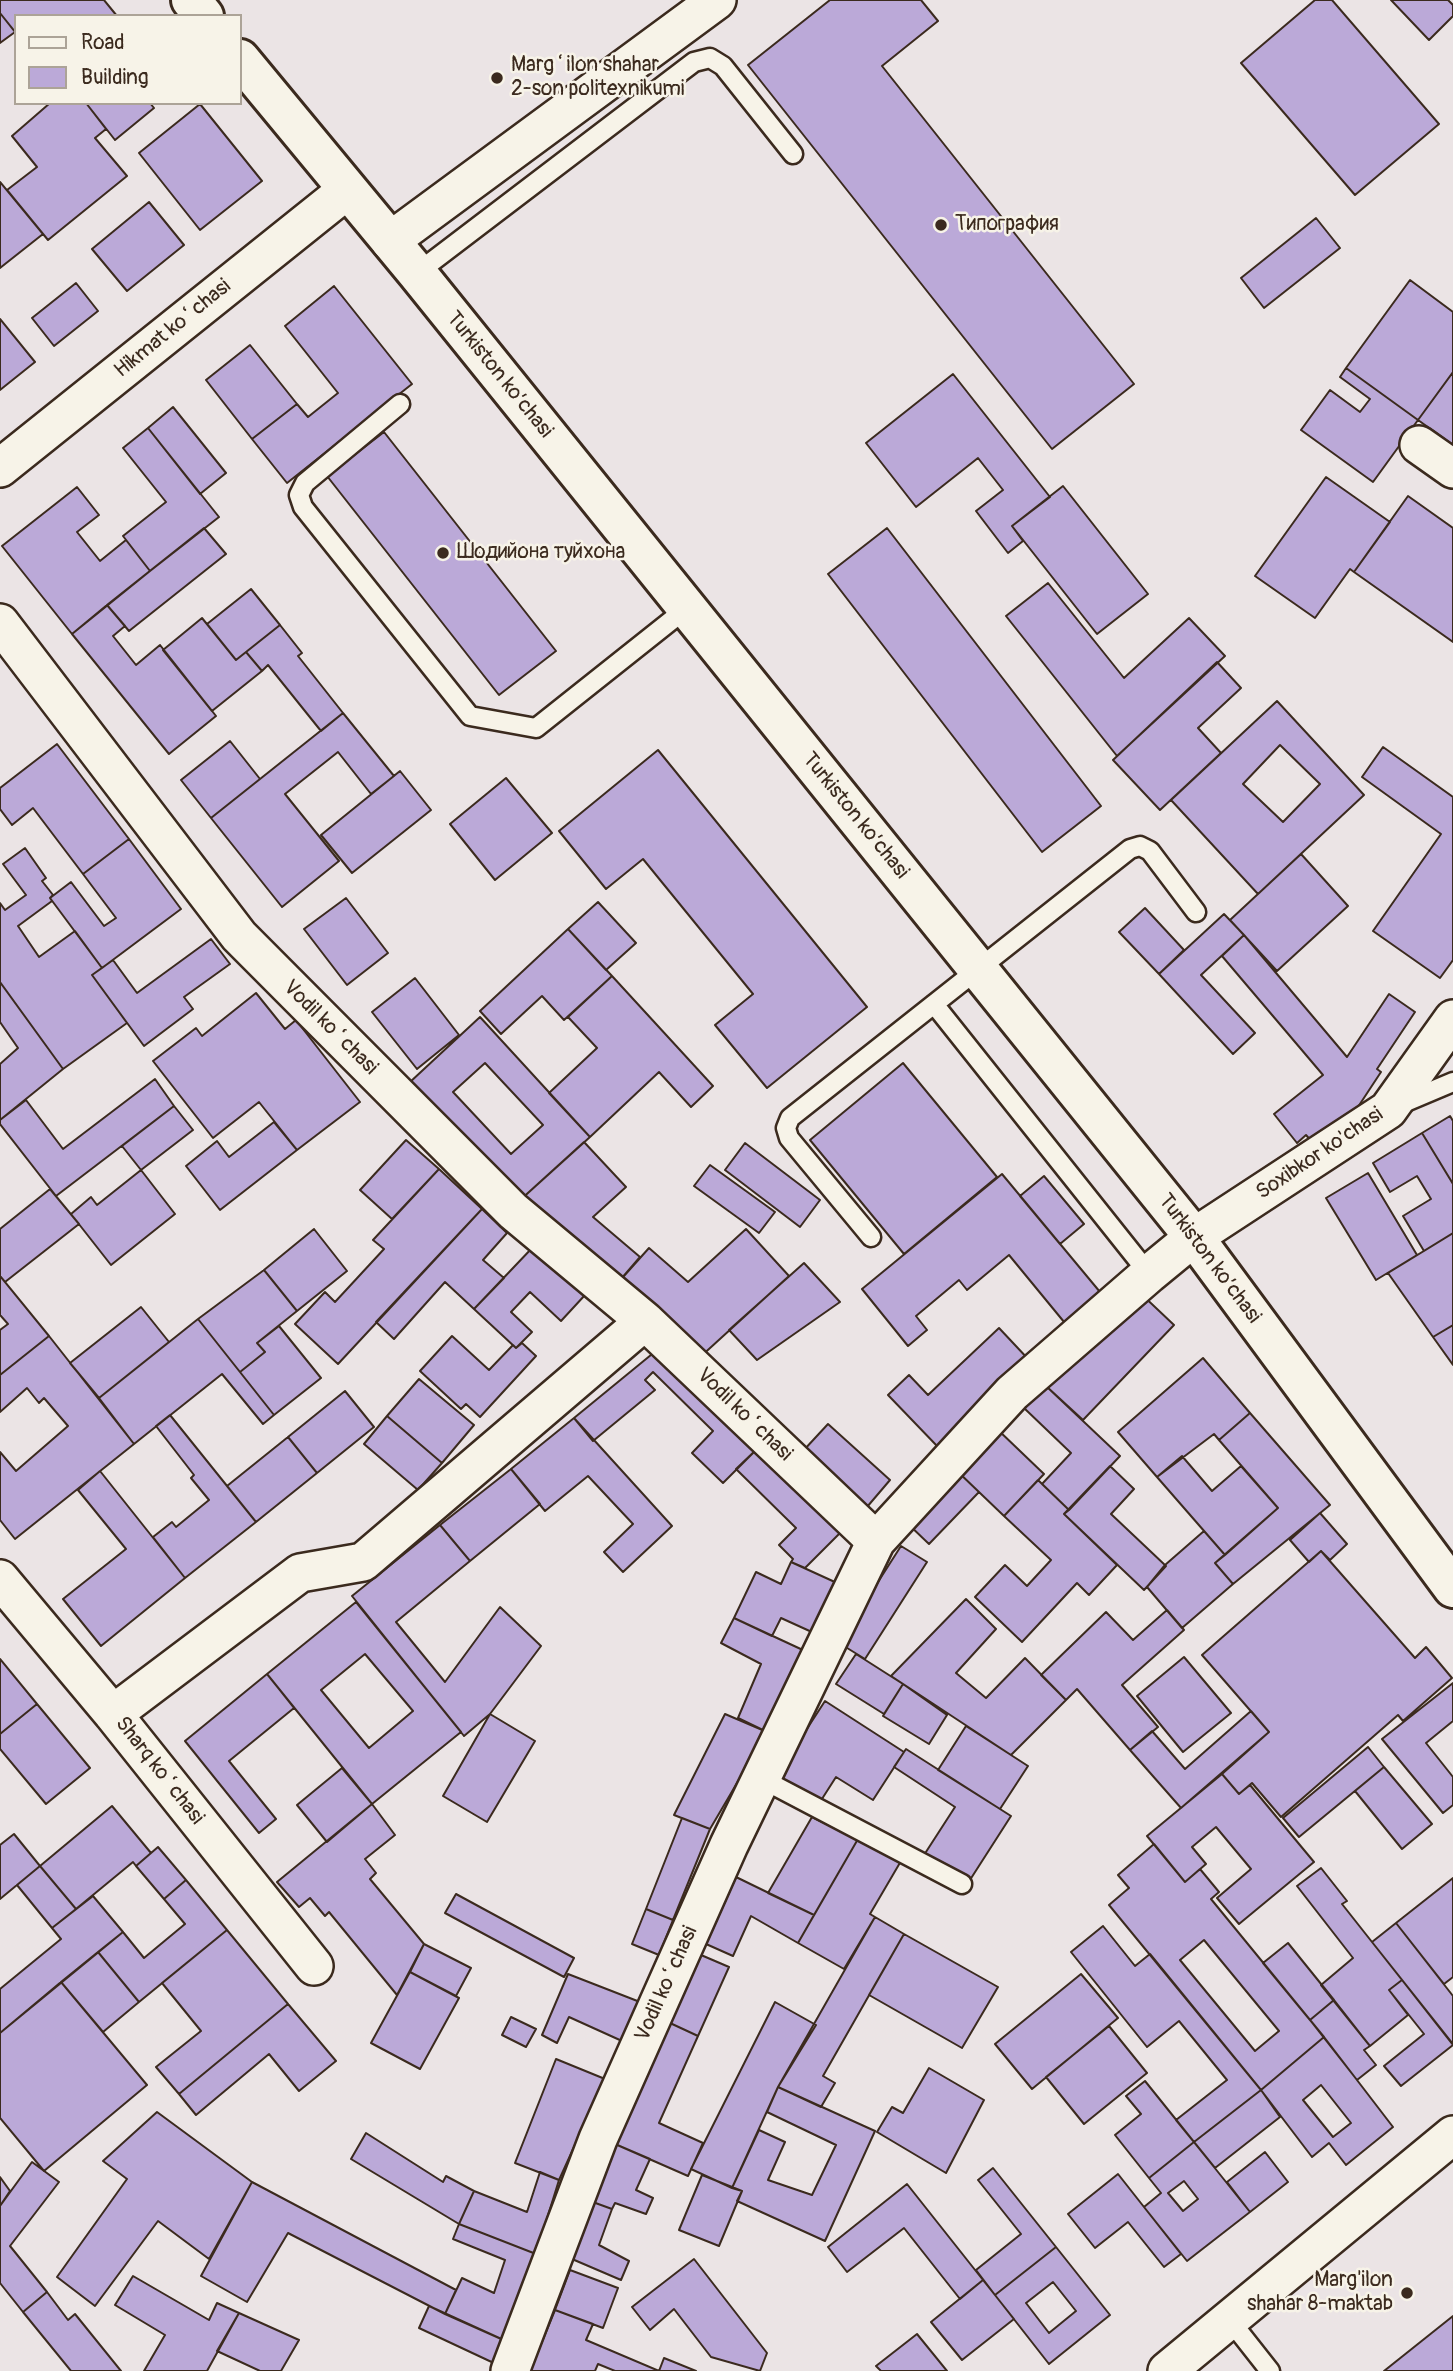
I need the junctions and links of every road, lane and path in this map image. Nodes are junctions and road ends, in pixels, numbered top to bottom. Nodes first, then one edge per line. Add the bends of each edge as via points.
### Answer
1 (191, 0) edge
2 (717, 0) edge
3 (202, 14) edge
4 (242, 61) edge
5 (793, 153) dead end
6 (347, 190) junction
7 (390, 241) junction
8 (417, 273) junction
9 (400, 404) dead end
10 (1419, 445) dead end
11 (0, 468) edge
12 (1453, 469) edge
13 (687, 608) junction
14 (0, 624) edge
15 (1196, 912) dead end
16 (978, 969) junction
17 (934, 1004) junction
18 (1453, 1019) edge
19 (1453, 1082) edge
20 (1388, 1110) junction
21 (871, 1237) dead end
22 (1194, 1237) junction
23 (1149, 1274) junction
24 (645, 1321) junction
25 (876, 1541) junction
26 (0, 1580) edge
27 (1453, 1588) edge
28 (113, 1714) junction
29 (762, 1779) junction
30 (962, 1884) dead end
31 (314, 1966) dead end
32 (1453, 2135) edge
33 (1229, 2319) junction
34 (510, 2371) edge
35 (1167, 2371) edge
36 (1270, 2371) edge

1 - 3 main road
2 - 7 street
4 - 6 main road, Turkiston ko’chasi
5 - 8 lane via 723,66 710,58 694,62
6 - 7 main road, Turkiston ko’chasi
6 - 11 street, Hikmat koʻchasi
7 - 8 main road, Turkiston ko’chasi
8 - 13 main road, Turkiston ko’chasi
9 - 13 lane via 305,483 299,495 303,507 470,716 536,728
10 - 12 street
13 - 16 main road, Turkiston ko’chasi
14 - 24 street, Vodil koʻchasi via 239,936 513,1211
15 - 16 lane via 1150,851 1140,846 1130,849
16 - 17 lane
16 - 22 main road, Turkiston ko’chasi
17 - 21 lane via 790,1118 786,1128 789,1138
17 - 23 lane
18 - 20 street, Soxibkor ko'chasi
19 - 20 lane
20 - 22 street, Soxibkor ko'chasi
22 - 23 street, Soxibkor ko'chasi
22 - 27 main road, Turkiston ko’chasi
23 - 25 street, Soxibkor ko'chasi via 1012,1393
24 - 25 street, Vodil koʻchasi
24 - 28 street via 363,1562 300,1573
25 - 29 street, Vodil koʻchasi
26 - 28 street, Sharq koʻchasi
28 - 31 street, Sharq koʻchasi
29 - 30 lane
29 - 34 street, Vodil koʻchasi via 598,2139
32 - 33 street
33 - 35 street
33 - 36 lane

